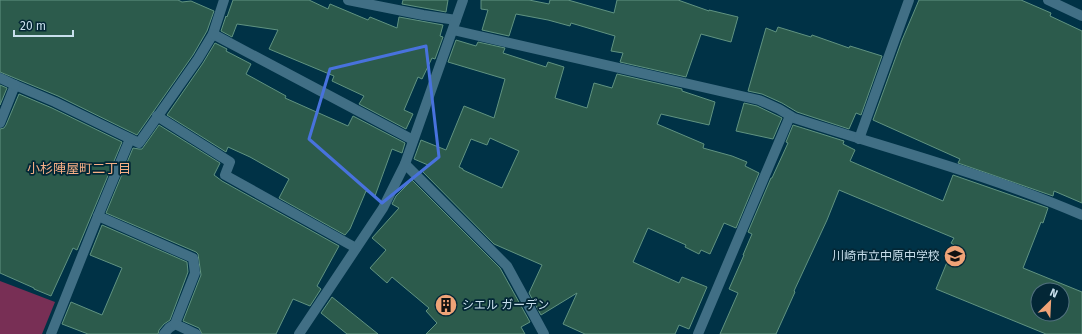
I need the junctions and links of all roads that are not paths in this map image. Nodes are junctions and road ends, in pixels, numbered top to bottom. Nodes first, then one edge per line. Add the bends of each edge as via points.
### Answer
1 (224, 0) edge
2 (348, 0) edge
3 (463, 0) edge
4 (909, 0) edge
5 (1048, 0) edge
6 (1082, 16) edge
7 (456, 20) junction
8 (453, 30) junction
9 (213, 34) junction
10 (0, 78) edge
11 (15, 85) junction
12 (157, 116) junction
13 (790, 116) junction
14 (0, 123) edge
15 (130, 139) junction
16 (859, 139) junction
17 (413, 140) junction
18 (405, 164) junction
19 (1082, 215) edge
20 (98, 216) junction
21 (356, 248) junction
22 (175, 324) junction
23 (51, 334) edge
24 (164, 334) edge
25 (196, 334) edge
26 (299, 334) edge
27 (544, 334) edge
28 (698, 334) edge

1 - 9 street
2 - 7 street
3 - 7 street
4 - 16 street
5 - 6 street
7 - 8 street
8 - 13 street via 759,100
8 - 17 street
9 - 12 street via 186,78
9 - 17 street
10 - 11 street
11 - 14 street
11 - 15 street
12 - 15 street via 139,143
12 - 21 street via 230,162 225,175
13 - 16 street
13 - 28 street
15 - 20 street
16 - 19 street via 981,177
17 - 18 street
18 - 21 street via 383,208
18 - 27 street via 507,266
20 - 22 street via 192,258 195,273
20 - 23 street
21 - 26 street
22 - 24 street
22 - 25 street

